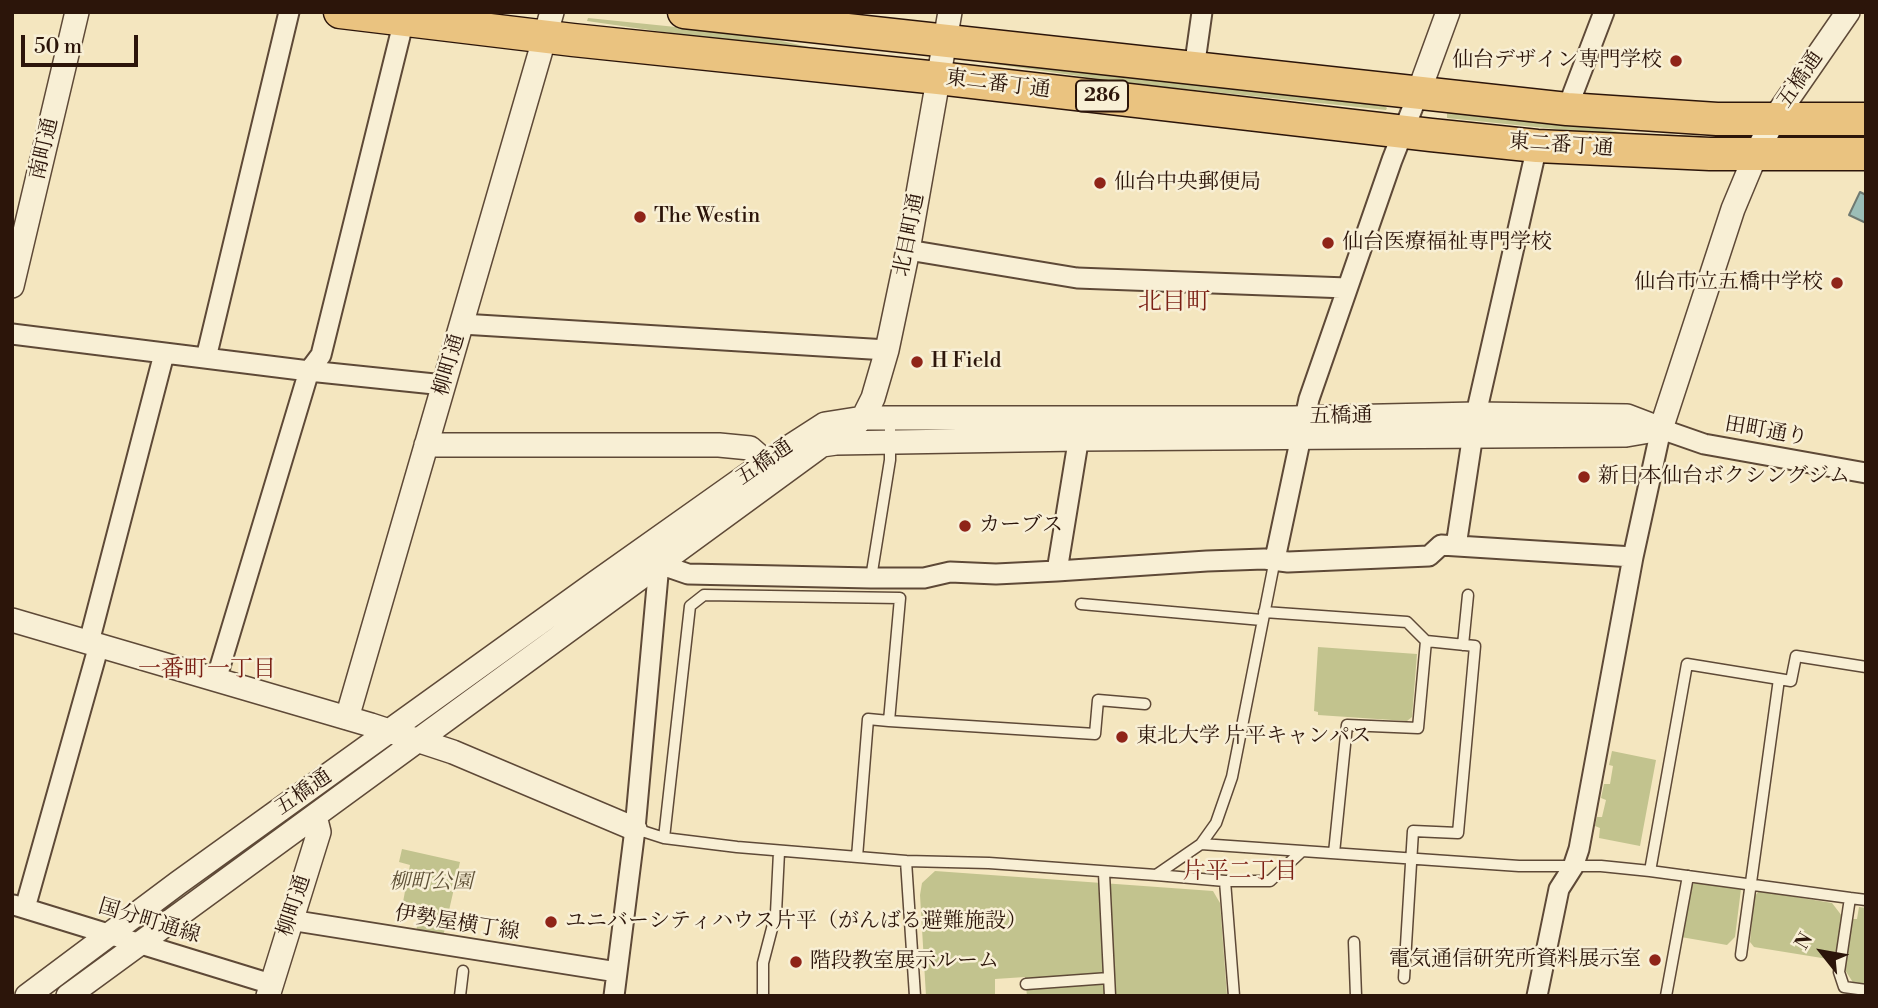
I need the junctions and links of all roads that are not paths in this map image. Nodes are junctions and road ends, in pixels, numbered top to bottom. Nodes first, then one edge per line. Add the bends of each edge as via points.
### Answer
1 (77, 12) edge
2 (289, 12) edge
3 (340, 12) edge
4 (684, 12) edge
5 (1202, 12) edge
6 (1448, 12) edge
7 (1604, 12) edge
8 (1848, 12) edge
9 (404, 20) junction
10 (548, 24) edge
11 (947, 26) edge
12 (1194, 69) junction
13 (938, 78) junction
14 (1418, 94) junction
15 (1567, 109) junction
16 (1774, 119) junction
17 (1866, 119) edge
18 (1404, 131) junction
19 (1537, 146) junction
20 (1756, 154) junction
21 (1866, 154) edge
22 (908, 250) junction
23 (12, 286) edge
24 (1347, 288) junction
25 (462, 324) junction
26 (12, 334) edge
27 (887, 350) junction
28 (164, 354) junction
29 (206, 358) junction
30 (309, 372) junction
31 (444, 385) junction
32 (1476, 414) junction
33 (863, 418) junction
34 (890, 419) junction
35 (1303, 428) junction
36 (1080, 429) junction
37 (1661, 429) junction
38 (1473, 437) junction
39 (890, 442) junction
40 (836, 443) junction
41 (426, 445) junction
42 (765, 462) junction
43 (1866, 473) edge
44 (1456, 546) junction
45 (1633, 557) junction
46 (1275, 559) junction
47 (659, 564) junction
48 (1057, 571) junction
49 (871, 578) junction
50 (1468, 595) dead end
51 (1081, 604) dead end
52 (1263, 616) junction
53 (12, 620) edge
54 (1426, 641) junction
55 (94, 643) junction
56 (1463, 645) junction
57 (1866, 667) edge
58 (1779, 679) junction
59 (216, 680) junction
60 (1144, 704) dead end
61 (347, 718) junction
62 (889, 721) junction
63 (390, 731) junction
64 (416, 741) junction
65 (315, 816) junction
66 (635, 829) junction
67 (664, 838) junction
68 (1201, 844) junction
69 (779, 852) junction
70 (1301, 852) junction
71 (1334, 853) junction
72 (857, 857) junction
73 (1410, 859) junction
74 (906, 861) junction
75 (1573, 867) junction
76 (1650, 871) junction
77 (1104, 873) junction
78 (1156, 875) junction
79 (1688, 876) junction
80 (1225, 881) junction
81 (1750, 884) junction
82 (1850, 898) junction
83 (1866, 900) edge
84 (19, 906) edge
85 (290, 920) junction
86 (112, 934) junction
87 (1354, 942) dead end
88 (141, 943) junction
89 (1741, 955) dead end
90 (463, 971) dead end
91 (617, 972) junction
92 (1109, 978) junction
93 (1404, 978) dead end
94 (1026, 984) dead end
95 (269, 990) edge
96 (1866, 990) edge
97 (1844, 992) edge
98 (613, 995) edge
99 (27, 996) edge
100 (68, 996) edge
101 (460, 996) edge
102 (763, 996) edge
103 (915, 996) edge
104 (1110, 996) edge
105 (1234, 996) edge
106 (1356, 996) edge
107 (1537, 996) edge
108 (1666, 996) edge

1 - 23 street, 南町通
2 - 29 street
3 - 9 highway, 東二番丁通 / 286
4 - 11 highway, 東二番丁通 / 286
5 - 12 street
6 - 14 street
7 - 15 street
8 - 16 street, 五橋通
9 - 10 highway, 東二番丁通 / 286
9 - 30 street via 321,355
10 - 13 highway, 東二番丁通 / 286
10 - 25 street, 柳町通
11 - 12 highway, 東二番丁通 / 286
11 - 13 street, 北目町通
12 - 14 highway, 東二番丁通 / 286
13 - 18 highway, 東二番丁通 / 286
13 - 22 street, 北目町通
14 - 15 highway, 東二番丁通 / 286
14 - 18 street
15 - 16 highway, 東二番丁通 / 286
16 - 17 highway, 東二番丁通 / 286
16 - 20 street, 五橋通
18 - 19 highway, 東二番丁通 / 286
18 - 24 street
19 - 20 highway, 東二番丁通 / 286
19 - 32 street
20 - 21 highway, 東二番丁通 / 286
20 - 37 street, 五橋通 via 1733,209
22 - 24 street via 1077,278
22 - 27 street, 北目町通
24 - 35 street
25 - 27 street
25 - 31 street, 柳町通
26 - 28 street
27 - 33 street, 北目町通
28 - 29 street
28 - 55 street
29 - 30 street
30 - 31 street
30 - 59 street
31 - 41 street, 柳町通
32 - 35 street, 五橋通
32 - 37 street, 五橋通 via 1627,416
32 - 38 street
33 - 34 street, 五橋通
33 - 40 street, 北目町通
33 - 42 street, 五橋通 via 825,424
34 - 36 street, 五橋通
34 - 39 lane
35 - 36 street, 五橋通
35 - 38 street, 五橋通
35 - 46 street
36 - 39 street, 五橋通
36 - 48 street
37 - 38 street, 五橋通 via 1626,435
37 - 43 street, 田町通り via 1704,444
37 - 45 street
38 - 44 street
39 - 40 street, 五橋通
39 - 49 lane
40 - 47 street, 五橋通 via 822,445
41 - 42 street via 719,445 750,448
41 - 61 street, 柳町通
42 - 63 street, 五橋通
44 - 45 street
44 - 46 street via 1441,545 1429,556
45 - 75 street
46 - 48 street
46 - 52 lane
47 - 49 street via 688,574
47 - 64 street, 五橋通
47 - 66 street
48 - 49 street
50 - 56 lane
51 - 52 lane
52 - 54 lane via 1407,622
52 - 68 lane via 1232,777 1216,823
53 - 55 street
54 - 56 lane
54 - 71 lane via 1418,728 1347,725
55 - 59 street
55 - 84 street
56 - 73 lane via 1475,646 1458,834 1413,831
57 - 58 lane via 1796,656 1791,681
58 - 76 lane via 1687,664
58 - 81 lane
59 - 61 street
60 - 62 lane via 1098,700 1095,734
61 - 63 street
62 - 67 lane via 900,598 704,595 690,606
62 - 72 lane via 868,719
63 - 64 street
63 - 86 street, 五橋通
64 - 65 street, 五橋通
64 - 66 street via 453,752
65 - 85 street, 柳町通 via 319,832
65 - 88 street, 五橋通
66 - 67 lane
66 - 91 street
67 - 69 lane
68 - 70 lane
68 - 78 lane
69 - 72 lane
69 - 102 lane via 776,913 763,963
70 - 71 lane
70 - 80 lane via 1270,881
71 - 73 lane
72 - 74 lane
73 - 75 lane
73 - 93 lane
74 - 77 lane
74 - 103 lane
75 - 76 lane
75 - 107 street via 1559,889
76 - 79 lane
77 - 78 lane
77 - 92 lane
78 - 80 lane
79 - 81 lane
79 - 108 lane
80 - 105 lane
81 - 82 lane
81 - 89 lane
82 - 83 lane
82 - 97 lane via 1839,972
84 - 86 street, 国分町通線
85 - 91 street, 伊勢屋横丁線
85 - 95 street, 柳町通
86 - 88 street, 国分町通線
86 - 99 street, 五橋通
87 - 106 lane
88 - 95 street, 国分町通線
88 - 100 street, 五橋通
90 - 101 lane
91 - 98 street
92 - 94 lane
92 - 104 lane
96 - 97 lane

